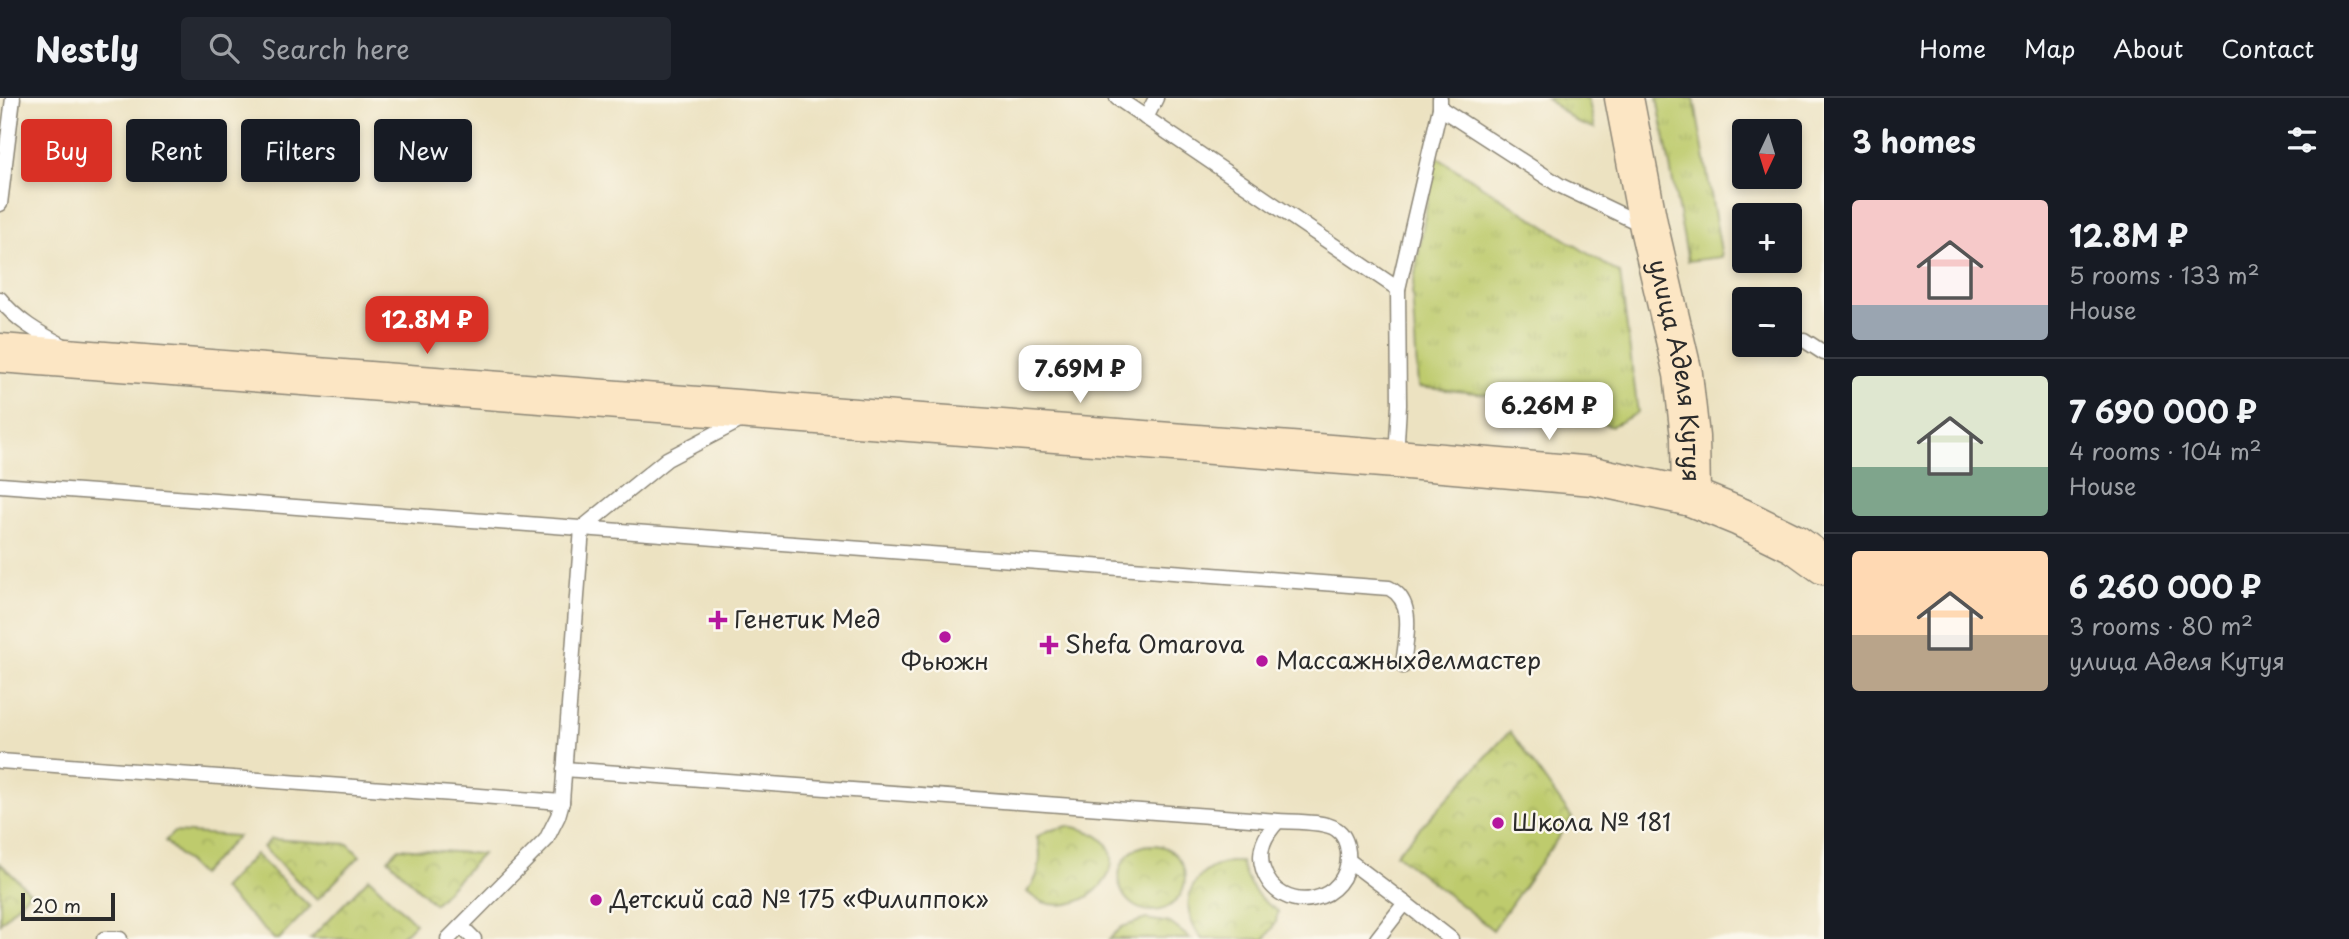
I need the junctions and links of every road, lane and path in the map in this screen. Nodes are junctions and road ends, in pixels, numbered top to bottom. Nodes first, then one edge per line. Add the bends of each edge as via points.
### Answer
1 (13, 98) edge
2 (1117, 98) edge
3 (1156, 98) edge
4 (1624, 98) edge
5 (1440, 103) edge
6 (1146, 118) junction
7 (0, 204) edge
8 (1649, 228) junction
9 (1398, 289) junction
10 (0, 299) edge
11 (1804, 341) dead end
12 (0, 353) edge
13 (1824, 354) edge
14 (91, 360) junction
15 (760, 410) junction
16 (1396, 459) junction
17 (0, 485) edge
18 (1691, 497) junction
19 (582, 528) junction
20 (1824, 565) edge
21 (1403, 666) dead end
22 (0, 761) edge
23 (564, 769) junction
24 (562, 802) junction
25 (1278, 821) junction
26 (1348, 860) junction
27 (1405, 904) junction
28 (461, 926) junction
29 (104, 939) edge
30 (120, 939) edge
31 (448, 939) edge
32 (474, 939) edge
33 (1377, 939) edge
34 (1451, 939) edge

1 - 7 lane
2 - 6 lane
3 - 6 lane
4 - 8 main road, улица Аделя Кутуя
5 - 8 lane via 1559,185
5 - 9 lane
6 - 9 lane
8 - 18 main road, улица Аделя Кутуя via 1684,374
9 - 16 lane
10 - 14 lane via 10,312 44,336
11 - 13 lane
12 - 14 main road
14 - 15 main road
15 - 16 main road
15 - 19 lane via 667,459
16 - 18 main road via 1593,476
17 - 19 lane
18 - 20 main road, улица Аделя Кутуя via 1784,539
19 - 21 lane via 1389,588 1406,606
19 - 23 lane
22 - 24 lane
23 - 24 lane
23 - 25 lane
24 - 28 lane via 546,840
25 - 26 lane via 1337,829 1343,835
25 - 26 lane via 1263,841 1261,853 1266,877 1283,895 1302,900 1320,897 1339,883
26 - 27 lane
27 - 33 lane
27 - 34 lane
28 - 31 lane
28 - 32 lane
29 - 30 lane

